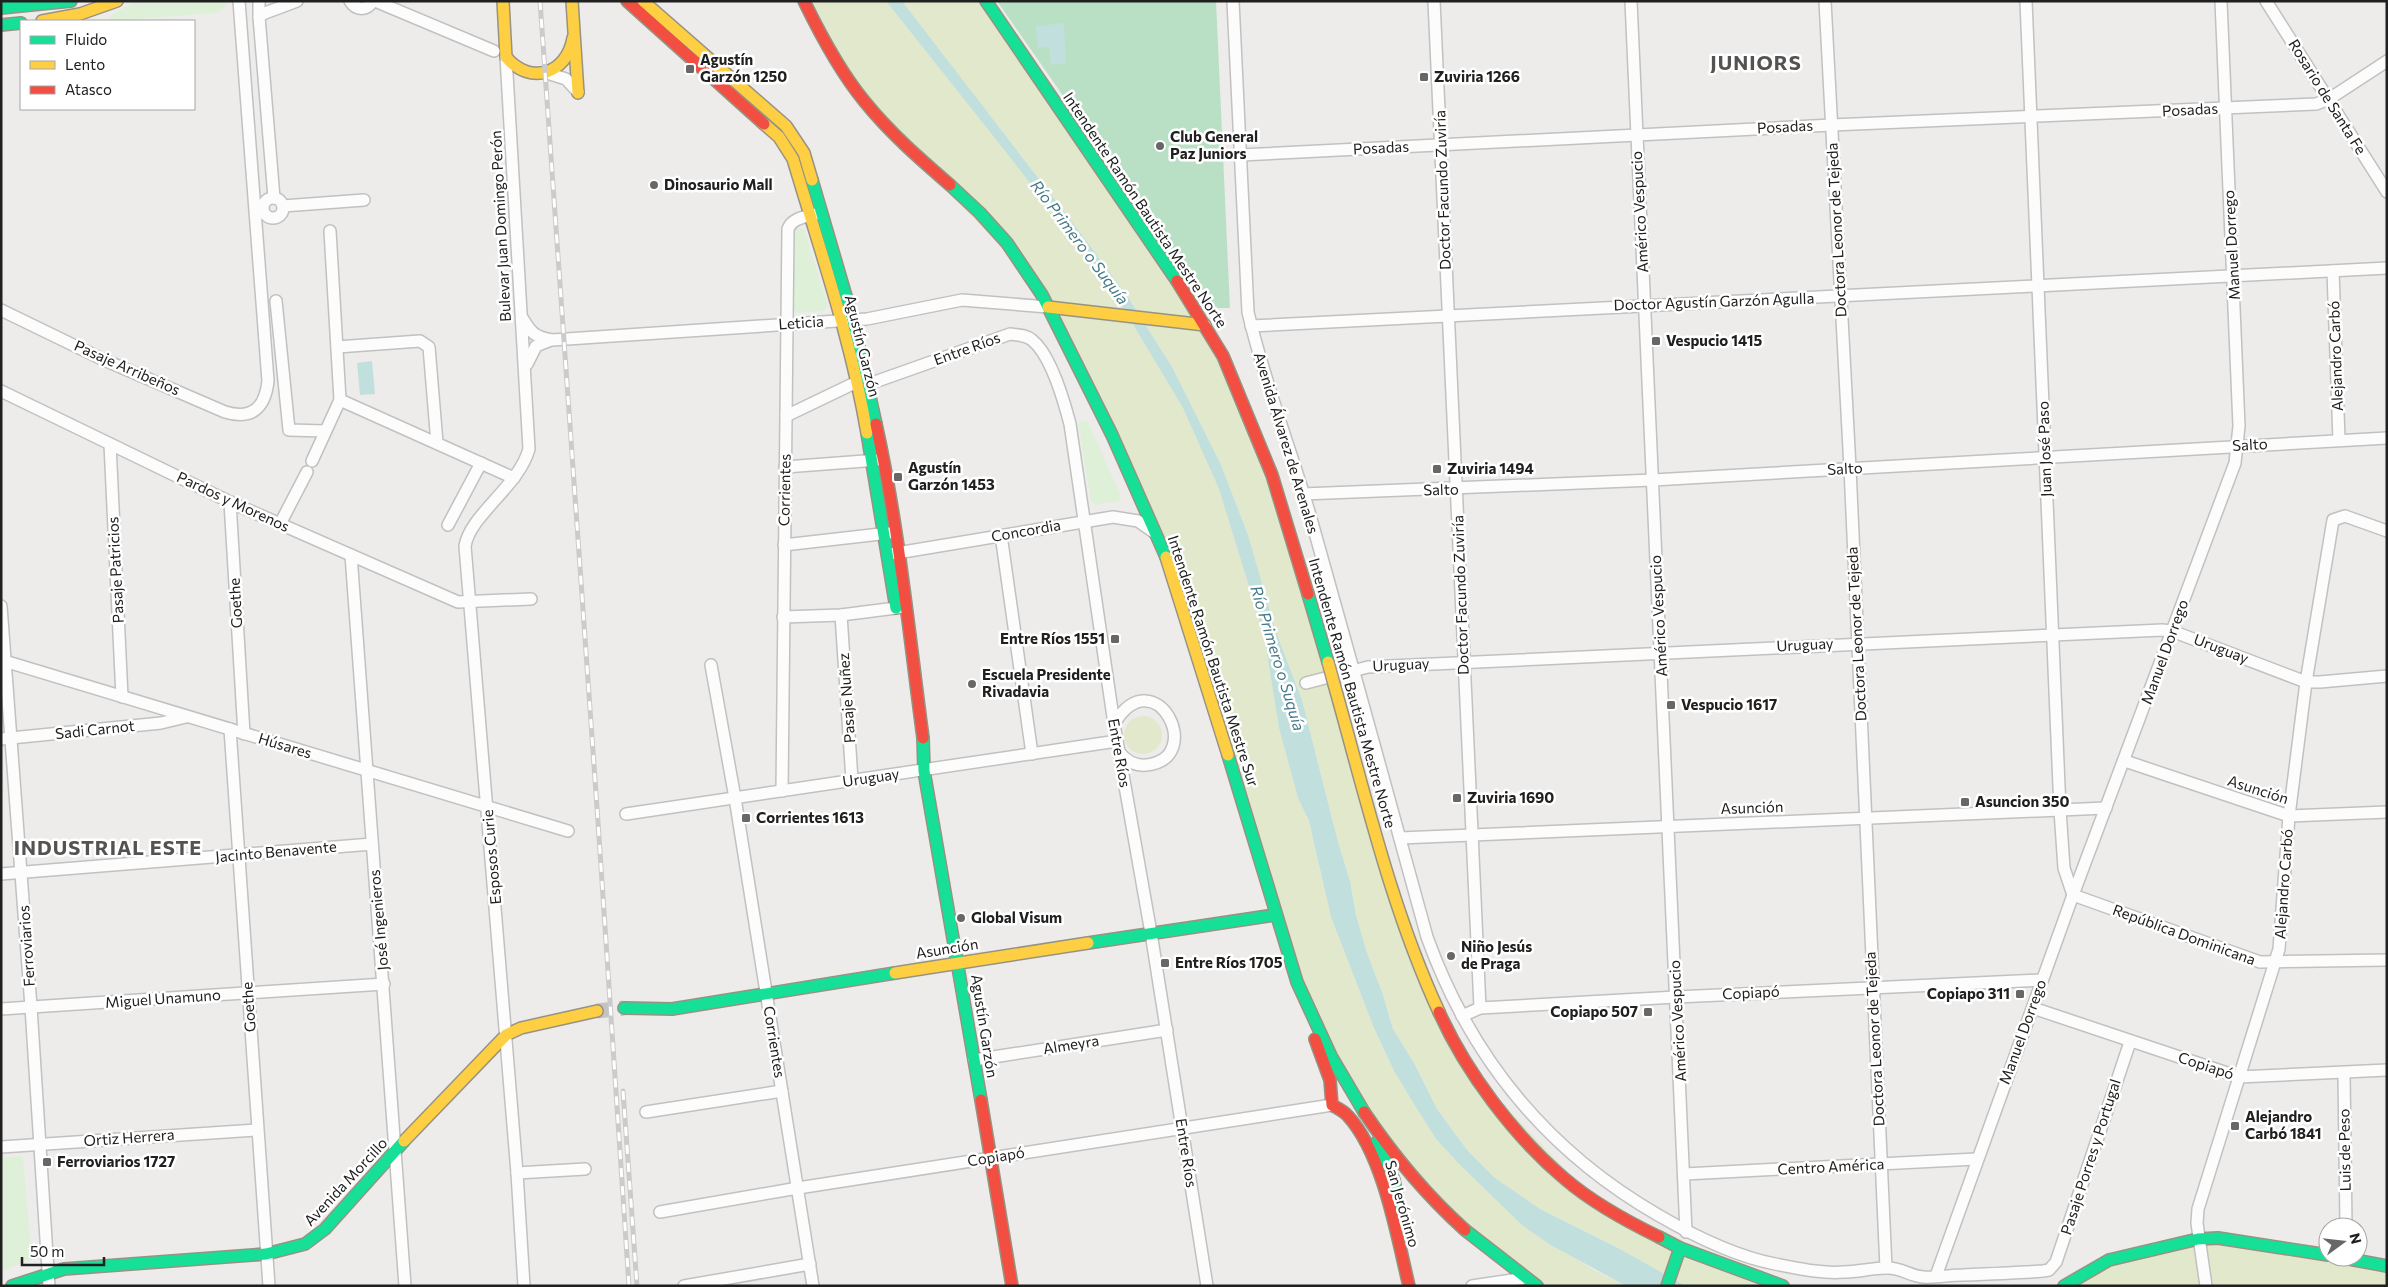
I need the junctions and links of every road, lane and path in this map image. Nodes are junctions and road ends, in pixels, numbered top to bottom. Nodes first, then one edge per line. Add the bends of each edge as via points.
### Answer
1 (71, 1) edge
2 (118, 1) edge
3 (239, 1) edge
4 (259, 1) edge
5 (297, 1) edge
6 (350, 1) edge
7 (374, 1) edge
8 (503, 1) edge
9 (572, 1) edge
10 (626, 1) edge
11 (643, 1) edge
12 (804, 1) edge
13 (986, 1) edge
14 (1233, 1) edge
15 (1434, 1) edge
16 (1631, 1) edge
17 (1825, 1) edge
18 (2026, 1) edge
19 (2221, 1) edge
20 (2266, 1) edge
21 (1, 8) edge
22 (259, 18) junction
23 (47, 20) edge
24 (20, 23) edge
25 (1, 25) edge
26 (573, 38) junction
27 (494, 51) dead end
28 (506, 57) junction
29 (2387, 61) edge
30 (547, 73) junction
31 (578, 93) joint
32 (2329, 99) junction
33 (2225, 108) junction
34 (2031, 118) junction
35 (1832, 125) junction
36 (1637, 134) junction
37 (1441, 144) junction
38 (1241, 155) junction
39 (2387, 192) edge
40 (274, 198) junction
41 (364, 200) dead end
42 (283, 206) junction
43 (822, 213) junction
44 (809, 216) junction
45 (330, 231) dead end
46 (2387, 268) edge
47 (2333, 271) junction
48 (2234, 276) junction
49 (2037, 286) junction
50 (1840, 297) junction
51 (276, 301) dead end
52 (1645, 305) junction
53 (1052, 308) junction
54 (1, 310) edge
55 (1448, 316) junction
56 (522, 317) junction
57 (847, 320) junction
58 (787, 324) junction
59 (1205, 325) junction
60 (1251, 326) junction
61 (552, 340) junction
62 (337, 347) junction
63 (525, 368) junction
64 (865, 381) junction
65 (1, 391) edge
66 (340, 400) junction
67 (786, 416) junction
68 (325, 431) junction
69 (2387, 438) edge
70 (2339, 440) junction
71 (437, 443) junction
72 (110, 444) junction
73 (2238, 446) junction
74 (529, 448) joint
75 (2046, 457) junction
76 (878, 460) junction
77 (481, 463) junction
78 (785, 467) junction
79 (1850, 468) junction
80 (514, 478) junction
81 (1653, 480) junction
82 (1458, 489) junction
83 (1303, 494) junction
84 (230, 502) junction
85 (1084, 521) junction
86 (280, 524) junction
87 (448, 525) dead end
88 (2387, 531) edge
89 (890, 533) junction
90 (1001, 535) junction
91 (1158, 536) junction
92 (784, 545) junction
93 (894, 553) junction
94 (351, 555) junction
95 (531, 600) dead end
96 (469, 603) junction
97 (1, 606) edge
98 (901, 607) junction
99 (841, 615) junction
100 (784, 618) junction
101 (2172, 631) junction
102 (2051, 634) junction
103 (1857, 642) junction
104 (1661, 652) junction
105 (3, 660) edge
106 (1464, 662) junction
107 (711, 666) dead end
108 (1354, 669) junction
109 (2387, 676) edge
110 (2306, 682) junction
111 (1306, 683) dead end
112 (122, 697) junction
113 (188, 716) junction
114 (1114, 724) junction
115 (230, 729) junction
116 (244, 734) junction
117 (6, 738) edge
118 (1118, 747) junction
119 (1032, 754) junction
120 (2125, 761) junction
121 (366, 771) junction
122 (924, 771) junction
123 (852, 780) junction
124 (782, 791) junction
125 (735, 798) junction
126 (488, 807) junction
127 (2106, 808) junction
128 (2060, 810) junction
129 (2387, 812) edge
130 (626, 814) dead end
131 (2289, 816) junction
132 (1865, 819) junction
133 (1669, 827) junction
134 (568, 832) dead end
135 (1472, 835) junction
136 (1400, 838) junction
137 (372, 844) junction
138 (238, 855) junction
139 (22, 872) junction
140 (1, 874) edge
141 (2072, 895) junction
142 (1275, 915) junction
143 (1151, 933) junction
144 (2387, 960) edge
145 (959, 962) junction
146 (2276, 963) junction
147 (2042, 980) junction
148 (384, 984) junction
149 (1873, 988) junction
150 (766, 992) junction
151 (248, 993) junction
152 (1676, 997) junction
153 (1304, 1001) junction
154 (31, 1007) junction
155 (624, 1008) tunnel mouth
156 (1480, 1008) junction
157 (2032, 1008) junction
158 (1, 1009) edge
159 (597, 1011) tunnel mouth
160 (1462, 1016) junction
161 (1167, 1030) junction
162 (506, 1035) junction
163 (2130, 1042) junction
164 (974, 1060) junction
165 (2387, 1070) edge
166 (2344, 1073) junction
167 (2239, 1077) junction
168 (782, 1091) junction
169 (1358, 1103) junction
170 (1332, 1104) junction
171 (646, 1112) dead end
172 (1183, 1128) junction
173 (258, 1130) junction
174 (39, 1144) junction
175 (1, 1147) edge
176 (395, 1151) junction
177 (991, 1158) junction
178 (1976, 1158) junction
179 (1880, 1164) junction
180 (585, 1169) dead end
181 (518, 1174) junction
182 (1685, 1174) junction
183 (798, 1188) junction
184 (660, 1212) dead end
185 (2346, 1217) edge
186 (1686, 1232) junction
187 (2198, 1239) junction
188 (1680, 1248) junction
189 (2318, 1253) edge
190 (266, 1254) junction
191 (2368, 1262) edge
192 (810, 1264) junction
193 (2387, 1266) edge
194 (1886, 1268) junction
195 (2049, 1270) joint
196 (48, 1273) junction
197 (1936, 1276) junction
198 (1526, 1278) junction
199 (12, 1286) edge
200 (49, 1286) edge
201 (268, 1286) edge
202 (405, 1286) edge
203 (524, 1286) edge
204 (684, 1286) edge
205 (813, 1286) edge
206 (1012, 1286) edge
207 (1207, 1286) edge
208 (1409, 1286) edge
209 (1472, 1286) edge
210 (1537, 1286) edge
211 (1667, 1286) edge
212 (1783, 1286) edge
213 (2064, 1286) edge
214 (2206, 1286) edge

1 - 21 main road
2 - 23 main road via 80,14
3 - 54 street, Pasaje Arribeños via 268,382 262,404 247,415 225,412 102,359
4 - 22 street
5 - 22 street
6 - 7 street via 361,9
7 - 27 street
8 - 28 main road, Bulevar Juan Domingo Perón
9 - 26 main road
10 - 44 main road, Agustín Garzón via 783,142 793,159
11 - 43 main road, Agustín Garzón via 793,133 804,153
12 - 53 main road, Intendente Ramón Bautista Mestre Sur via 839,65 867,104 888,129 972,205 1006,242
13 - 59 main road, Intendente Ramón Bautista Mestre Norte via 1159,252
14 - 38 street, Avenida Álvarez de Arenales
15 - 37 street, Doctor Facundo Zuviría
16 - 36 street, Américo Vespucio
17 - 35 street, Doctora Leonor de Tejeda
18 - 34 street, Juan José Paso
19 - 33 street, Manuel Dorrego
20 - 32 street, Rosario de Santa Fe
22 - 40 street
24 - 25 main road
26 - 30 main road via 565,61
26 - 31 main road
28 - 30 main road via 519,70
28 - 56 street, Bulevar Juan Domingo Perón
29 - 32 street
30 - 31 street via 566,79
32 - 33 street, Posadas via 2316,104
32 - 39 street, Rosario de Santa Fe
33 - 34 street, Posadas
33 - 48 street, Manuel Dorrego
34 - 35 street, Posadas
34 - 49 street, Juan José Paso
35 - 36 street, Posadas
35 - 50 street, Doctora Leonor de Tejeda
36 - 37 street, Posadas
36 - 52 street, Américo Vespucio
37 - 38 street, Posadas
37 - 55 street, Doctor Facundo Zuviría
38 - 60 street, Avenida Álvarez de Arenales
40 - 42 street
40 - 42 street via 264,205 268,216 280,215
41 - 42 street
43 - 44 street, Corrientes
43 - 57 main road, Agustín Garzón
44 - 57 main road, Agustín Garzón
44 - 58 street, Corrientes via 792,222 788,229
45 - 62 street
46 - 47 street, Doctor Agustín Garzón Agulla
47 - 48 street, Doctor Agustín Garzón Agulla
47 - 70 street, Alejandro Carbó
48 - 49 street, Doctor Agustín Garzón Agulla
48 - 73 street, Manuel Dorrego
49 - 50 street, Doctor Agustín Garzón Agulla
49 - 75 street, Juan José Paso
50 - 52 street, Doctor Agustín Garzón Agulla
50 - 79 street, Doctora Leonor de Tejeda
51 - 68 street via 289,430
52 - 55 street, Doctor Agustín Garzón Agulla
52 - 81 street, Américo Vespucio
53 - 57 street, Leticia via 962,300
53 - 59 main road
53 - 91 main road, Intendente Ramón Bautista Mestre Sur
55 - 60 street, Doctor Agustín Garzón Agulla
55 - 82 street, Doctor Facundo Zuviría
56 - 61 street, Leticia via 531,333
56 - 63 street, Bulevar Juan Domingo Perón
57 - 58 street, Leticia
57 - 64 main road, Agustín Garzón
58 - 61 street, Leticia
58 - 67 street, Corrientes
59 - 188 main road, Intendente Ramón Bautista Mestre Norte, bridge via 1223,356 1272,475 1407,936 1428,992 1452,1041 1500,1110 1565,1179 1620,1218
60 - 83 street, Avenida Álvarez de Arenales
61 - 63 street, Leticia via 536,346
62 - 66 street
62 - 71 street via 420,341 430,347
63 - 74 street, Bulevar Juan Domingo Perón
64 - 67 street, Entre Ríos
64 - 76 main road, Agustín Garzón
64 - 85 street, Entre Ríos via 1010,334 1024,335 1032,340 1062,392 1070,424
65 - 72 street, Pardos y Morenos
66 - 68 street
66 - 71 street
67 - 78 street, Corrientes
68 - 86 street
69 - 70 street, Salto
70 - 73 street, Salto
71 - 77 street
72 - 84 street, Pardos y Morenos
72 - 112 street, Pasaje Patricios
73 - 75 street, Salto
73 - 101 street, Manuel Dorrego via 2235,463
74 - 80 street, Esposos Curie
75 - 79 street, Salto
75 - 102 street, Juan José Paso
76 - 78 street
76 - 89 main road, Agustín Garzón
77 - 80 street
77 - 87 street
78 - 92 street, Corrientes
79 - 81 street, Salto
79 - 103 street, Doctora Leonor de Tejeda
80 - 96 street, Esposos Curie via 466,539
81 - 82 street, Salto
81 - 104 street, Américo Vespucio
82 - 83 street, Salto
82 - 106 street, Doctor Facundo Zuviría
83 - 108 street, Avenida Álvarez de Arenales
84 - 86 street, Pardos y Morenos
84 - 116 street, Goethe
85 - 90 street, Concordia
85 - 91 street, Concordia via 1125,518 1147,526
85 - 114 street, Entre Ríos
86 - 94 street, Pardos y Morenos
88 - 110 street, Alejandro Carbó via 2345,516 2333,520
89 - 92 street
89 - 93 main road, Agustín Garzón
90 - 93 street, Concordia
90 - 119 street
91 - 142 main road, Intendente Ramón Bautista Mestre Sur via 1212,701
92 - 100 street, Corrientes
93 - 98 main road, Agustín Garzón
94 - 96 street, Pardos y Morenos via 458,602
94 - 121 street, José Ingenieros
95 - 96 street, Pardos y Morenos
96 - 126 street, Esposos Curie
97 - 105 street, Ferroviarios
98 - 99 street
98 - 122 main road, Agustín Garzón via 914,742
99 - 100 street
99 - 123 street, Pasaje Nuñez
100 - 124 street, Corrientes
101 - 102 street, Uruguay
101 - 110 street, Uruguay
101 - 120 street, Manuel Dorrego
102 - 103 street, Uruguay
102 - 128 street, Juan José Paso
103 - 104 street, Uruguay
103 - 132 street, Doctora Leonor de Tejeda
104 - 106 street, Uruguay
104 - 133 street, Américo Vespucio
105 - 112 street, Húsares
105 - 117 street, Ferroviarios
106 - 108 street, Uruguay
106 - 135 street, Doctor Facundo Zuviría
107 - 125 street, Corrientes
108 - 111 street, Uruguay
108 - 136 street, Avenida Álvarez de Arenales
109 - 110 street, Uruguay
110 - 131 street, Alejandro Carbó
112 - 113 street, Húsares
113 - 115 street, Húsares
113 - 117 street, Sadi Carnot via 162,723
114 - 118 street, Entre Ríos
114 - 118 street via 1123,709 1143,702 1163,708 1175,727 1172,746 1160,761 1141,765 1132,763
115 - 116 street, Húsares
115 - 138 street, Goethe
116 - 121 street, Húsares
117 - 139 street, Ferroviarios
118 - 119 street, Uruguay
118 - 143 street, Entre Ríos
119 - 122 street, Uruguay
120 - 127 street, Manuel Dorrego
120 - 131 street, Asunción
121 - 126 street, Húsares
121 - 137 street, José Ingenieros
122 - 123 street, Uruguay
122 - 145 main road, Agustín Garzón
123 - 124 street, Uruguay
124 - 125 street, Uruguay
125 - 130 street, Uruguay
125 - 150 street, Corrientes
126 - 134 street, Húsares
126 - 162 street, Esposos Curie
127 - 128 street, Asunción
127 - 141 street, Manuel Dorrego
128 - 132 street, Asunción
128 - 141 street, Juan José Paso via 2064,868
129 - 131 street, Asunción
131 - 146 street, Alejandro Carbó
132 - 133 street, Asunción
132 - 149 street, Doctora Leonor de Tejeda
133 - 135 street, Asunción
133 - 152 street, Américo Vespucio
135 - 136 street, Asunción
135 - 156 street, Doctor Facundo Zuviría
136 - 160 street, Avenida Álvarez de Arenales via 1440,972
137 - 138 street, Jacinto Benavente
137 - 148 street, José Ingenieros
138 - 139 street, Jacinto Benavente
138 - 151 street, Goethe
139 - 140 street, Jacinto Benavente
139 - 154 street, Ferroviarios
141 - 146 street, República Dominicana via 2260,962
141 - 147 street, Manuel Dorrego
142 - 143 main road, Asunción
142 - 153 main road, Intendente Ramón Bautista Mestre Sur
143 - 145 main road, Asunción
143 - 161 street, Entre Ríos
144 - 146 street, República Dominicana
145 - 150 main road, Asunción
145 - 164 main road, Agustín Garzón
146 - 167 street, Alejandro Carbó
147 - 149 street, Copiapó
147 - 157 street, Manuel Dorrego
148 - 151 street, Miguel Unamuno
148 - 176 street, José Ingenieros
149 - 152 street, Copiapó
149 - 179 street, Doctora Leonor de Tejeda
150 - 155 main road, Asunción via 672,1009
150 - 168 street, Corrientes
151 - 154 street, Miguel Unamuno
151 - 173 street, Goethe
152 - 156 street, Copiapó
152 - 182 street, Américo Vespucio
153 - 169 main road, Intendente Ramón Bautista Mestre Sur
153 - 170 main road via 1334,1093
154 - 158 street, Miguel Unamuno
154 - 174 street, Ferroviarios
156 - 160 street, Copiapó
157 - 163 street, Copiapó
157 - 178 street, Manuel Dorrego
159 - 162 main road, Avenida Morcillo via 521,1028
160 - 186 street, Avenida Álvarez de Arenales via 1519,1102 1549,1133 1606,1183
161 - 164 street, Almeyra
161 - 172 street, Entre Ríos
162 - 176 main road, Avenida Morcillo
162 - 181 street, Esposos Curie
163 - 167 street, Copiapó
163 - 195 street, Pasaje Porres y Portugal via 2056,1262
164 - 177 main road, Agustín Garzón
165 - 166 street, Copiapó
166 - 167 street, Copiapó
166 - 185 street, Luis de Peso
167 - 187 street, Alejandro Carbó via 2198,1210
168 - 171 street
168 - 183 street, Corrientes
169 - 198 main road, Intendente Ramón Bautista Mestre Sur via 1422,1186 1484,1246
169 - 208 main road, San Jerónimo via 1394,1180
170 - 172 street, Copiapó
170 - 208 main road, San Jerónimo via 1349,1113 1374,1159 1387,1196
172 - 177 street, Copiapó
172 - 207 street, Entre Ríos
173 - 174 street, Ortiz Herrera
173 - 190 street, Goethe
174 - 175 street, Ortiz Herrera
174 - 196 street, Ferroviarios
176 - 190 main road, Avenida Morcillo via 317,1236 296,1247
176 - 202 street, José Ingenieros
177 - 183 street, Copiapó
177 - 206 main road, Agustín Garzón
178 - 179 street, Centro América
178 - 197 street, Manuel Dorrego
179 - 182 street, Centro América
179 - 194 street, Doctora Leonor de Tejeda
180 - 181 street
181 - 203 street, Esposos Curie
182 - 186 street, Américo Vespucio
183 - 184 street, Copiapó
183 - 192 street, Corrientes
186 - 194 street, Avenida Álvarez de Arenales via 1774,1263 1842,1273
187 - 189 main road via 2218,1238
187 - 213 main road via 2109,1260
187 - 214 street, Alejandro Carbó
188 - 211 main road
188 - 212 main road, Intendente Ramón Bautista Mestre Norte
190 - 196 main road, Avenida Morcillo via 64,1269
190 - 201 street, Goethe
191 - 193 main road
192 - 204 street
192 - 205 street, Corrientes
194 - 197 street, Avenida Álvarez de Arenales via 1923,1277
195 - 197 street, Avenida Álvarez de Arenales
196 - 199 main road, Avenida Morcillo
196 - 200 street, Ferroviarios
198 - 209 street
198 - 210 main road, Intendente Ramón Bautista Mestre Sur

